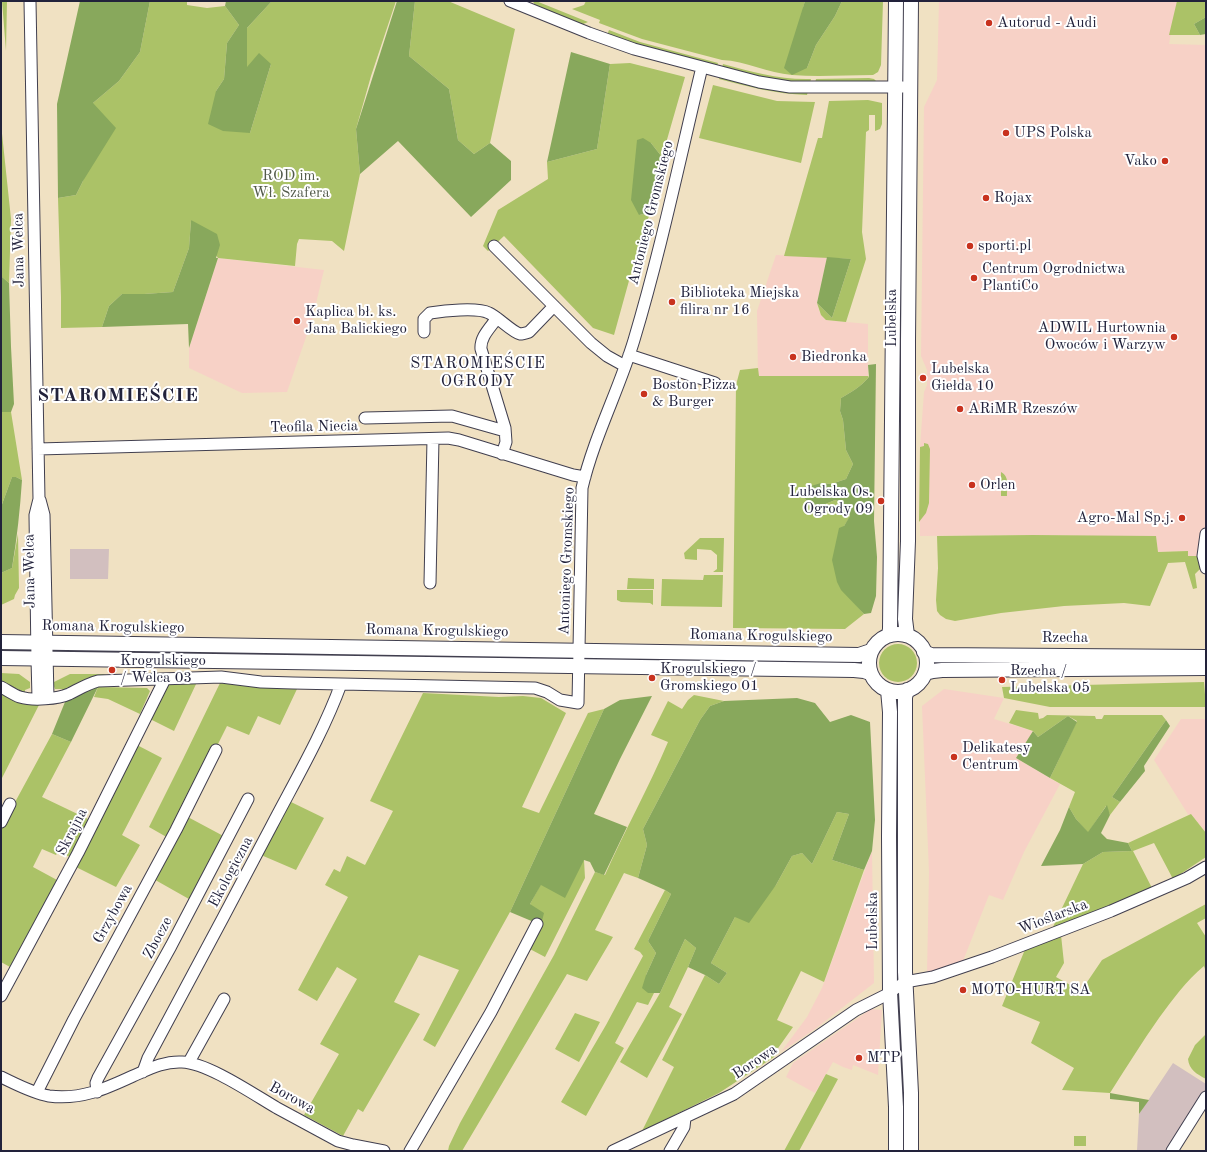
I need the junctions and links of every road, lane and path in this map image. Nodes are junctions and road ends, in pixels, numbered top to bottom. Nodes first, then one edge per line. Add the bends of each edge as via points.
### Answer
1 (30, 1) edge
2 (510, 1) edge
3 (896, 1) edge
4 (911, 1) edge
5 (702, 67) junction
6 (895, 87) junction
7 (910, 88) junction
8 (494, 246) dead end
9 (554, 306) junction
10 (497, 318) junction
11 (424, 332) dead end
12 (629, 355) junction
13 (625, 366) junction
14 (715, 383) dead end
15 (365, 418) dead end
16 (505, 431) junction
17 (432, 439) junction
18 (38, 449) junction
19 (502, 454) junction
20 (585, 477) junction
21 (1206, 534) edge
22 (1206, 568) edge
23 (430, 583) dead end
24 (889, 635) junction
25 (907, 636) junction
26 (1, 642) edge
27 (42, 643) junction
28 (580, 650) junction
29 (871, 651) junction
30 (924, 652) junction
31 (1, 658) edge
32 (42, 659) junction
33 (1206, 662) edge
34 (579, 667) junction
35 (870, 673) junction
36 (925, 673) junction
37 (165, 679) junction
38 (342, 684) junction
39 (1, 687) edge
40 (888, 690) junction
41 (907, 690) junction
42 (43, 698) junction
43 (216, 750) dead end
44 (248, 799) dead end
45 (10, 804) dead end
46 (1, 822) edge
47 (1206, 867) edge
48 (537, 924) dead end
49 (905, 982) junction
50 (890, 992) junction
51 (1, 996) edge
52 (224, 999) dead end
53 (189, 1062) junction
54 (143, 1072) junction
55 (1, 1077) edge
56 (37, 1092) junction
57 (97, 1092) junction
58 (1206, 1097) edge
59 (685, 1118) junction
60 (384, 1151) edge
61 (410, 1151) edge
62 (613, 1151) edge
63 (670, 1151) edge
64 (896, 1151) edge
65 (911, 1151) edge
66 (1172, 1151) edge

1 - 18 street, Jana Welca
2 - 5 street via 634,49
3 - 6 main road, Lubelska
4 - 7 main road, Lubelska
5 - 6 street via 790,87
5 - 12 street, Antoniego Gromskiego via 650,286
6 - 7 street
6 - 24 main road, Lubelska
7 - 25 main road, Lubelska via 908,541 905,614
8 - 9 street
9 - 10 street via 525,334 514,331
9 - 13 street via 591,343
10 - 11 street via 479,310 430,313 424,319
10 - 16 street via 480,344
12 - 13 street, Antoniego Gromskiego
12 - 14 street
13 - 20 street, Antoniego Gromskiego
15 - 16 street via 452,416
16 - 19 street via 506,442
17 - 18 street, Teofila Niecia
17 - 19 street, Teofila Niecia via 459,440
17 - 23 street
18 - 27 street, Jana Welca via 39,499 35,515
19 - 20 street, Teofila Niecia via 573,476
20 - 28 street, Antoniego Gromskiego via 582,490
21 - 22 street via 1203,556
24 - 25 main road
24 - 29 main road via 880,640
25 - 30 main road via 919,643
26 - 27 main road, Romana Krogulskiego
27 - 28 main road, Romana Krogulskiego
27 - 32 street, Jana Welca
28 - 29 main road, Romana Krogulskiego via 859,655
28 - 34 street, Antoniego Gromskiego
29 - 35 main road
30 - 33 main road, Rzecha via 931,655
30 - 36 main road via 927,663
31 - 32 main road
32 - 34 main road
32 - 42 street, Jana Welca
33 - 36 main road, Rzecha via 942,670
34 - 35 main road via 854,670
34 - 38 street, Antoniego Gromskiego via 578,703 560,700 535,688
35 - 40 main road via 878,684
36 - 41 main road via 920,682
37 - 38 street via 221,677 261,682
37 - 42 street via 98,681 68,695
37 - 51 street, Skrajna via 78,853
38 - 54 street, Ekologiczna via 319,737 148,1058
39 - 42 street via 20,697
40 - 41 main road
40 - 50 main road, Lubelska
41 - 49 main road, Lubelska
43 - 56 street, Grzybowa via 180,824 74,1018
44 - 57 street, Zbocze via 98,1078
45 - 46 street
47 - 49 street, Wioślarska via 1171,885 1042,938 933,977
48 - 61 street via 491,1012
49 - 50 street, Borowa
49 - 65 main road, Lubelska via 911,1093
50 - 59 street, Borowa via 856,1010 734,1094
50 - 64 main road, Lubelska
52 - 53 street
53 - 54 street, Borowa via 167,1063
53 - 60 street, Borowa via 218,1075 338,1141
54 - 57 street, Borowa
55 - 56 street, Borowa
56 - 57 street, Borowa via 48,1096
58 - 66 street
59 - 62 street, Borowa
59 - 63 street via 684,1127

